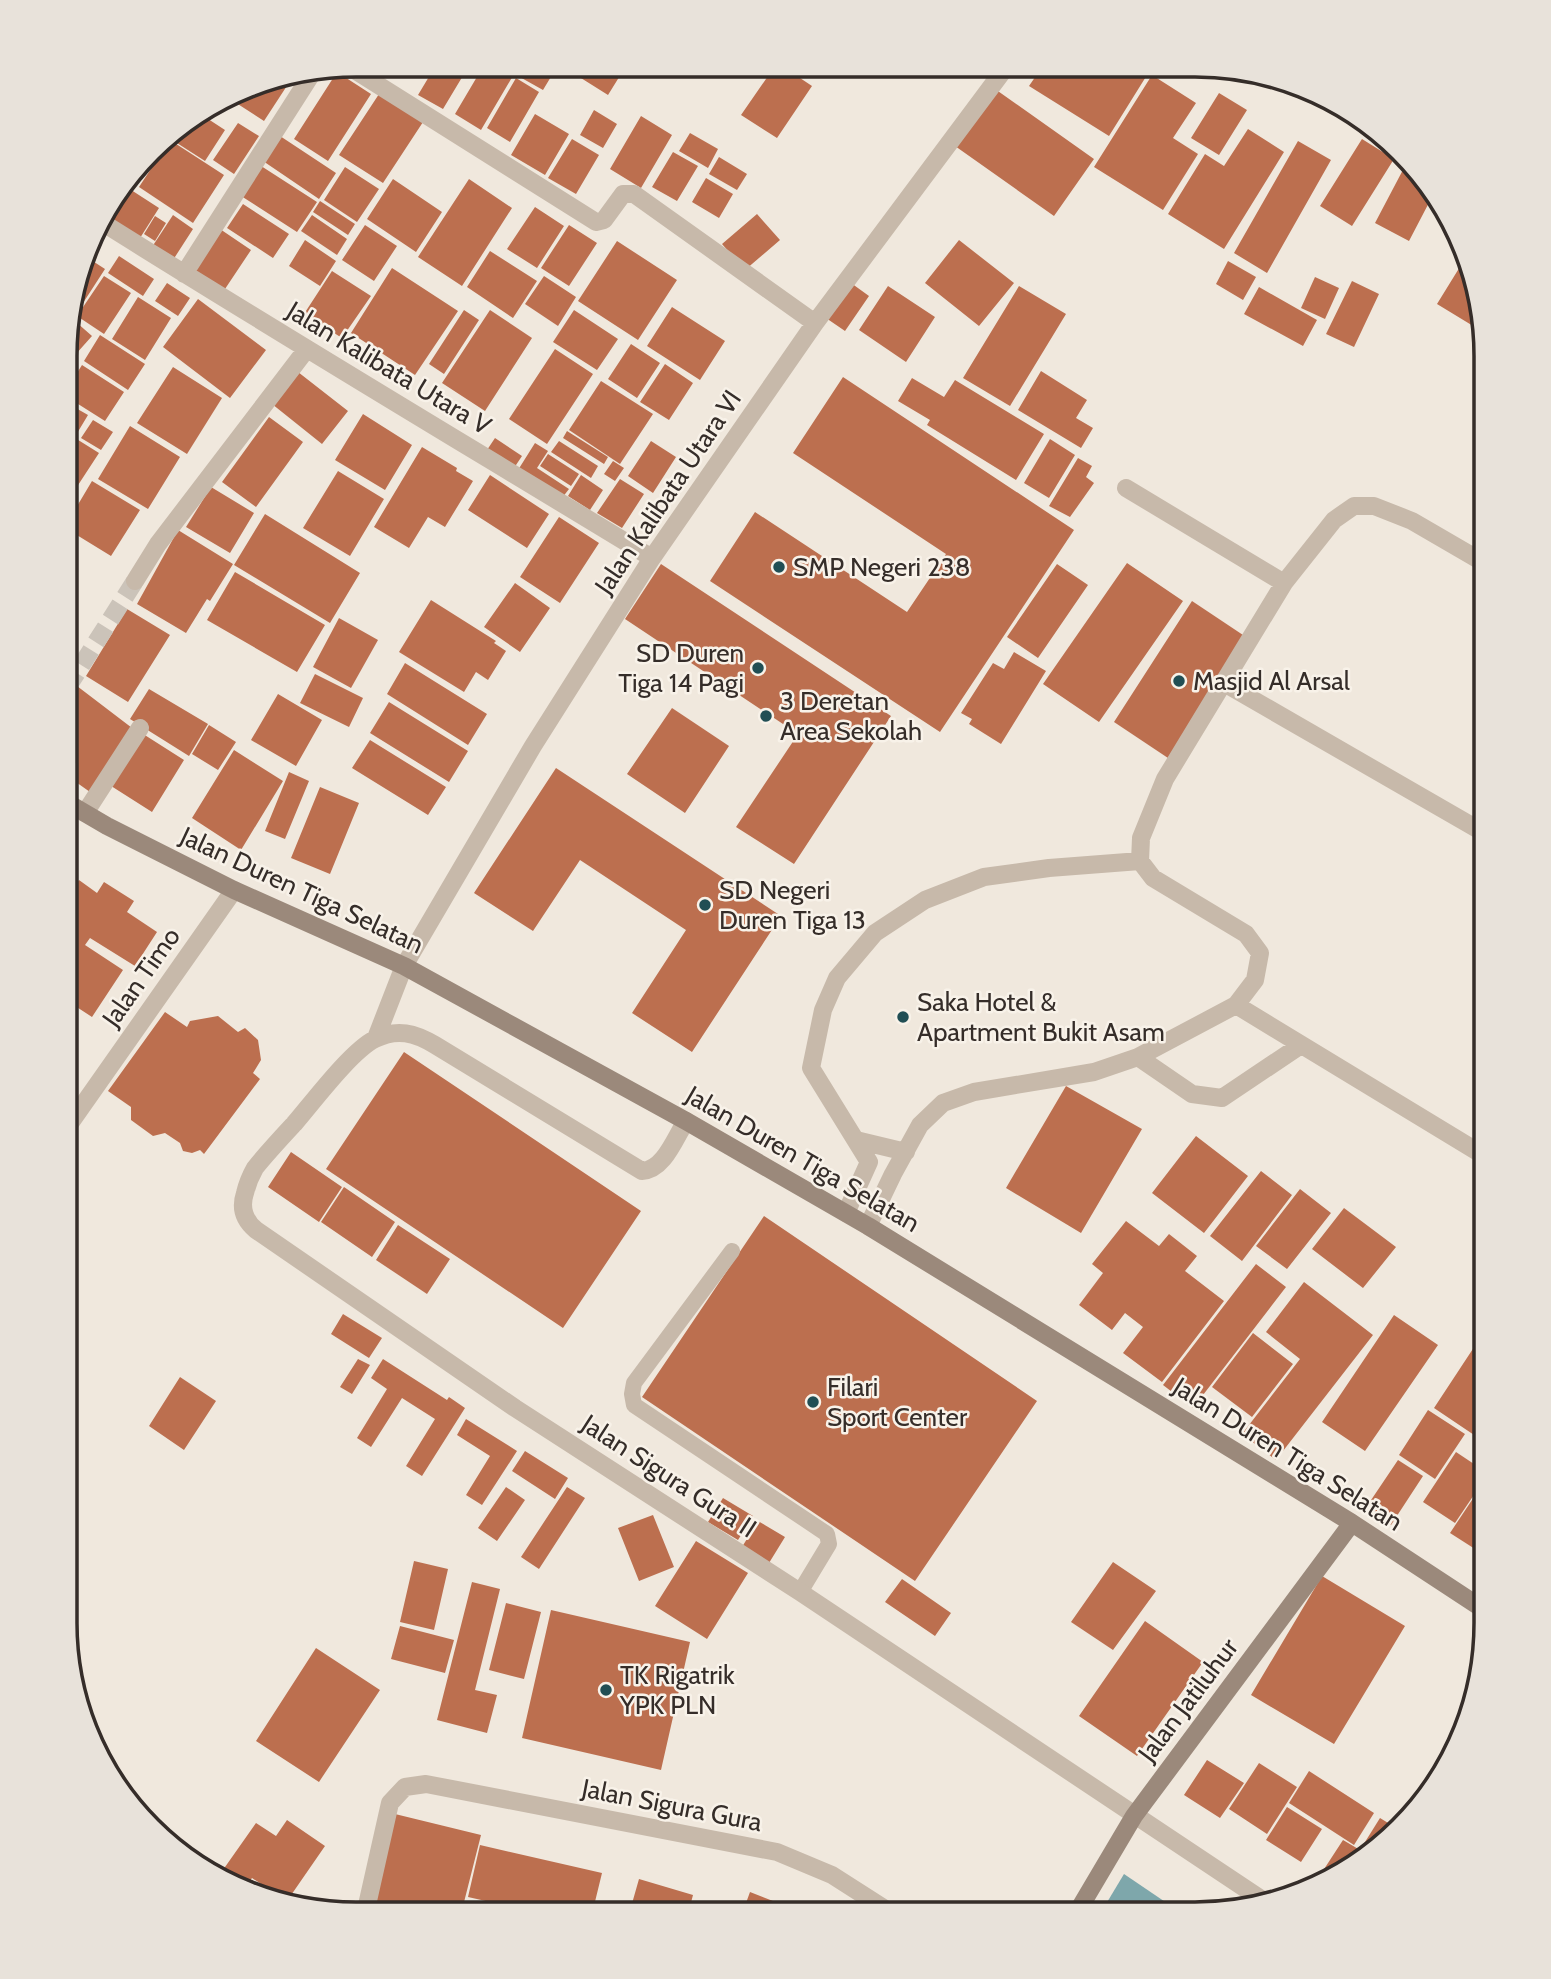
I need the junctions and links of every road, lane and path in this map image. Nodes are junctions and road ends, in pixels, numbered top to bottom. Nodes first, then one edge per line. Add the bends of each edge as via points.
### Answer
1 (365, 77) edge
2 (999, 77) edge
3 (307, 81) edge
4 (109, 227) edge
5 (184, 274) junction
6 (815, 323) junction
7 (306, 350) junction
8 (1126, 488) dead end
9 (1474, 557) edge
10 (652, 558) junction
11 (135, 581) tunnel mouth
12 (1284, 583) junction
13 (1224, 683) junction
14 (140, 728) dead end
15 (77, 808) edge
16 (85, 813) junction
17 (1474, 827) edge
18 (1140, 862) junction
19 (234, 890) junction
20 (404, 966) junction
21 (1236, 1005) junction
22 (376, 1038) junction
23 (1301, 1045) junction
24 (1138, 1057) junction
25 (77, 1113) edge
26 (686, 1121) junction
27 (856, 1140) junction
28 (1474, 1150) edge
29 (906, 1152) junction
30 (846, 1213) junction
31 (868, 1226) junction
32 (732, 1251) dead end
33 (1352, 1522) junction
34 (800, 1592) junction
35 (1474, 1603) edge
36 (1134, 1816) junction
37 (1256, 1895) edge
38 (368, 1902) edge
39 (875, 1902) edge
40 (1083, 1902) edge

1 - 6 street via 596,222 604,220 623,194 634,194
2 - 6 street, Jalan Kalibata Utara VI
3 - 5 street
4 - 5 street, Jalan Kalibata Utara V
5 - 7 street, Jalan Kalibata Utara V
6 - 10 street, Jalan Kalibata Utara VI
7 - 10 street, Jalan Kalibata Utara V
7 - 11 street via 158,544
8 - 12 street
9 - 12 street via 1412,521 1374,506 1354,506 1334,520
10 - 20 street, Jalan Kalibata Utara VI via 533,746
12 - 13 street
13 - 17 street
13 - 18 street via 1165,779 1140,838
14 - 16 street
15 - 16 street, Jalan Duren Tiga Selatan
16 - 19 street, Jalan Duren Tiga Selatan
18 - 21 street via 1153,878 1246,934 1260,953 1255,980
18 - 27 street via 984,877 925,900 875,933 837,978 823,1010 811,1068
19 - 20 street, Jalan Duren Tiga Selatan
19 - 25 street, Jalan Timo
20 - 22 street, Jalan Sigura Gura II
20 - 26 street, Jalan Duren Tiga Selatan
21 - 23 street
21 - 24 street
22 - 26 street via 400,1032 417,1034 642,1171 658,1165
22 - 34 street, Jalan Sigura Gura II via 359,1050 254,1170 244,1194 248,1224 516,1408
23 - 24 street via 1222,1098 1192,1094
23 - 28 street
24 - 29 street via 1094,1072 974,1092 943,1103 920,1125
26 - 30 street, Jalan Duren Tiga Selatan
27 - 29 street
27 - 30 street via 869,1162
29 - 31 street
30 - 31 street, Jalan Duren Tiga Selatan
31 - 33 street, Jalan Duren Tiga Selatan
32 - 34 lane via 634,1383 632,1395 634,1405 827,1534 829,1544
33 - 35 street, Jalan Duren Tiga Selatan
33 - 36 street, Jalan Jatiluhur
34 - 36 street, Jalan Sigura Gura II
36 - 37 street, Jalan Sigura Gura II
36 - 40 street, Jalan Jatiluhur
38 - 39 street, Jalan Sigura Gura via 390,1803 405,1787 426,1784 777,1852 832,1875

